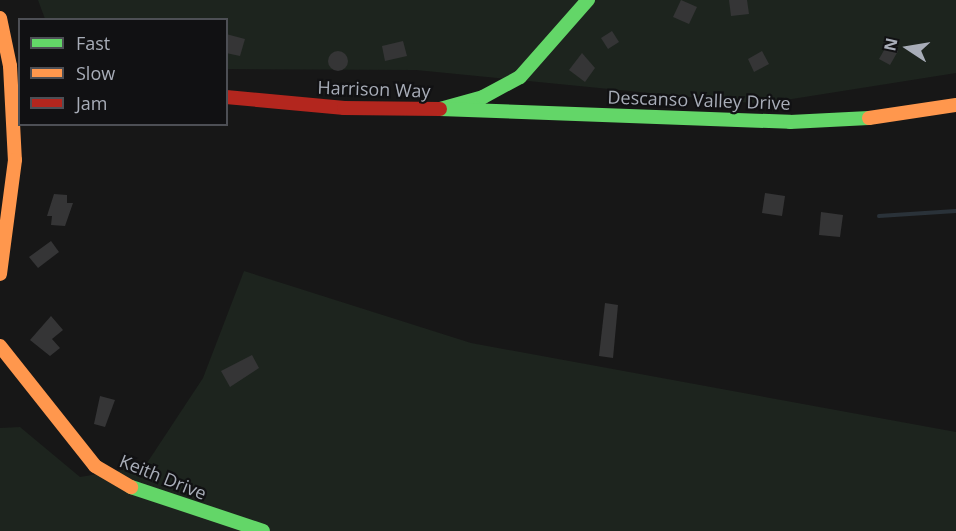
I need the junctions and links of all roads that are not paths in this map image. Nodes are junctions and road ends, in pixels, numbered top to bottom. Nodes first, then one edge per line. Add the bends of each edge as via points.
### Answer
1 (588, 0) edge
2 (0, 18) edge
3 (15, 67) edge
4 (228, 97) edge
5 (956, 105) edge
6 (440, 109) junction
7 (0, 274) edge
8 (0, 346) edge
9 (263, 531) edge

1 - 6 street, Harrison Way via 520,77 483,96
2 - 3 street
3 - 7 street via 14,198
4 - 6 street, Harrison Way via 344,108
5 - 6 street, Descanso Valley Drive via 863,119 790,122 472,114
8 - 9 street, Keith Drive via 95,466 120,483

